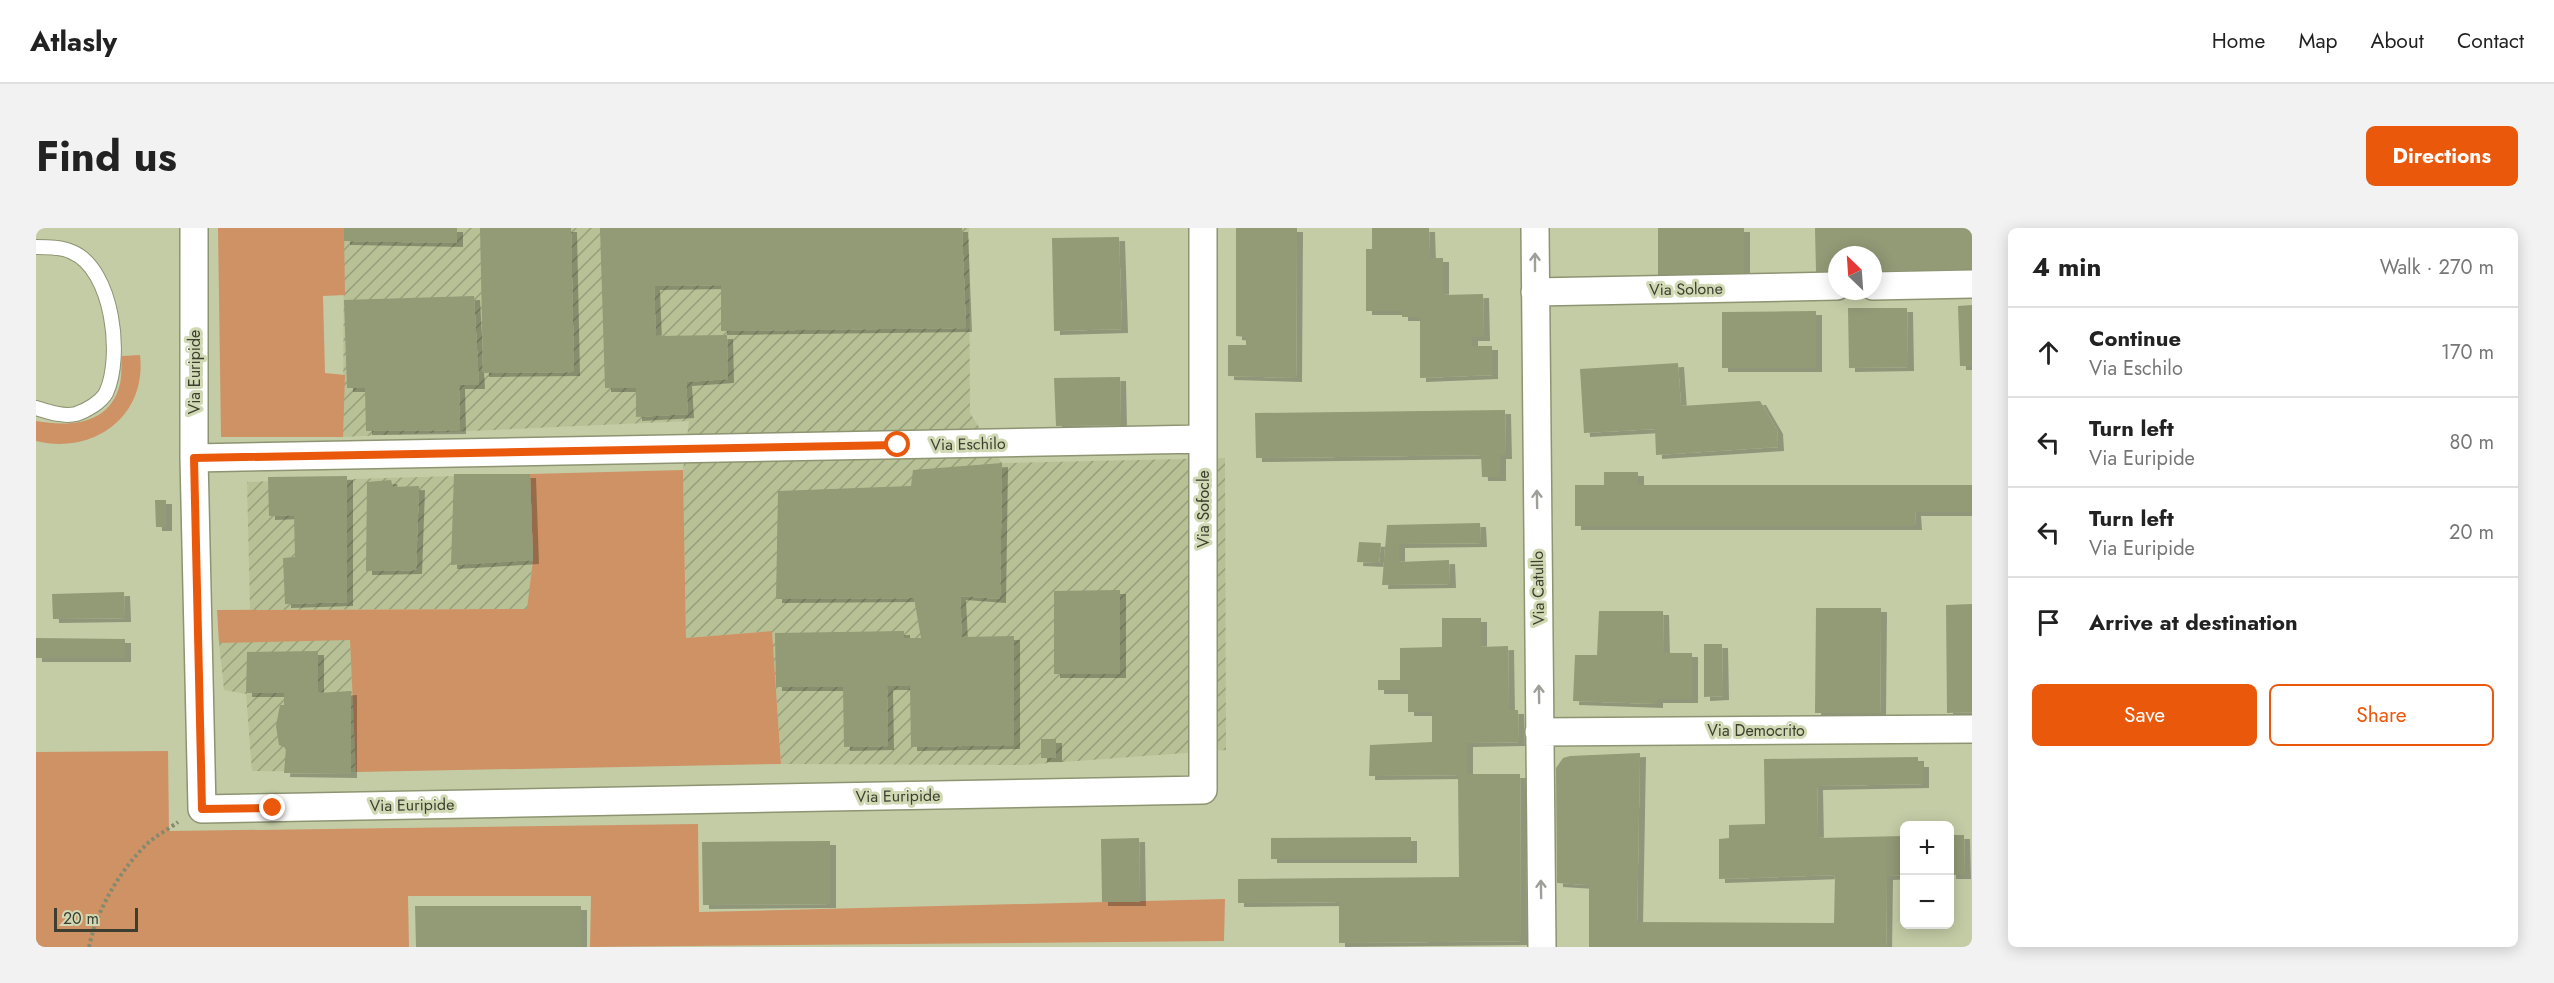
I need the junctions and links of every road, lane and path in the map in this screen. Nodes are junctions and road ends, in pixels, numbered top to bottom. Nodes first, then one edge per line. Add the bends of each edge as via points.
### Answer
1 (194, 228) edge
2 (1203, 228) edge
3 (1535, 228) edge
4 (36, 247) edge
5 (1972, 284) edge
6 (1828, 286) edge
7 (1882, 286) edge
8 (1535, 292) junction
9 (36, 408) edge
10 (1203, 439) junction
11 (194, 458) junction
12 (1972, 729) edge
13 (1539, 732) junction
14 (1203, 790) joint
15 (202, 809) junction
16 (88, 947) edge
17 (1542, 947) edge

1 - 11 street, Via Euripide
2 - 10 street, Via Sofocle
8 -> 3 street, Via Catullo
4 - 9 lane via 73,252 98,273 109,303 114,348 105,395 91,407 76,414
5 - 7 street
6 - 8 street, Via Solone
13 -> 8 street, Via Catullo
10 - 11 street, Via Eschilo
10 - 14 street, Via Sofocle
11 - 15 street, Via Euripide
12 - 13 street, Via Democrito
17 -> 13 street, Via Catullo
14 - 15 street, Via Euripide
15 - 16 path via 149,842 122,874 104,905

